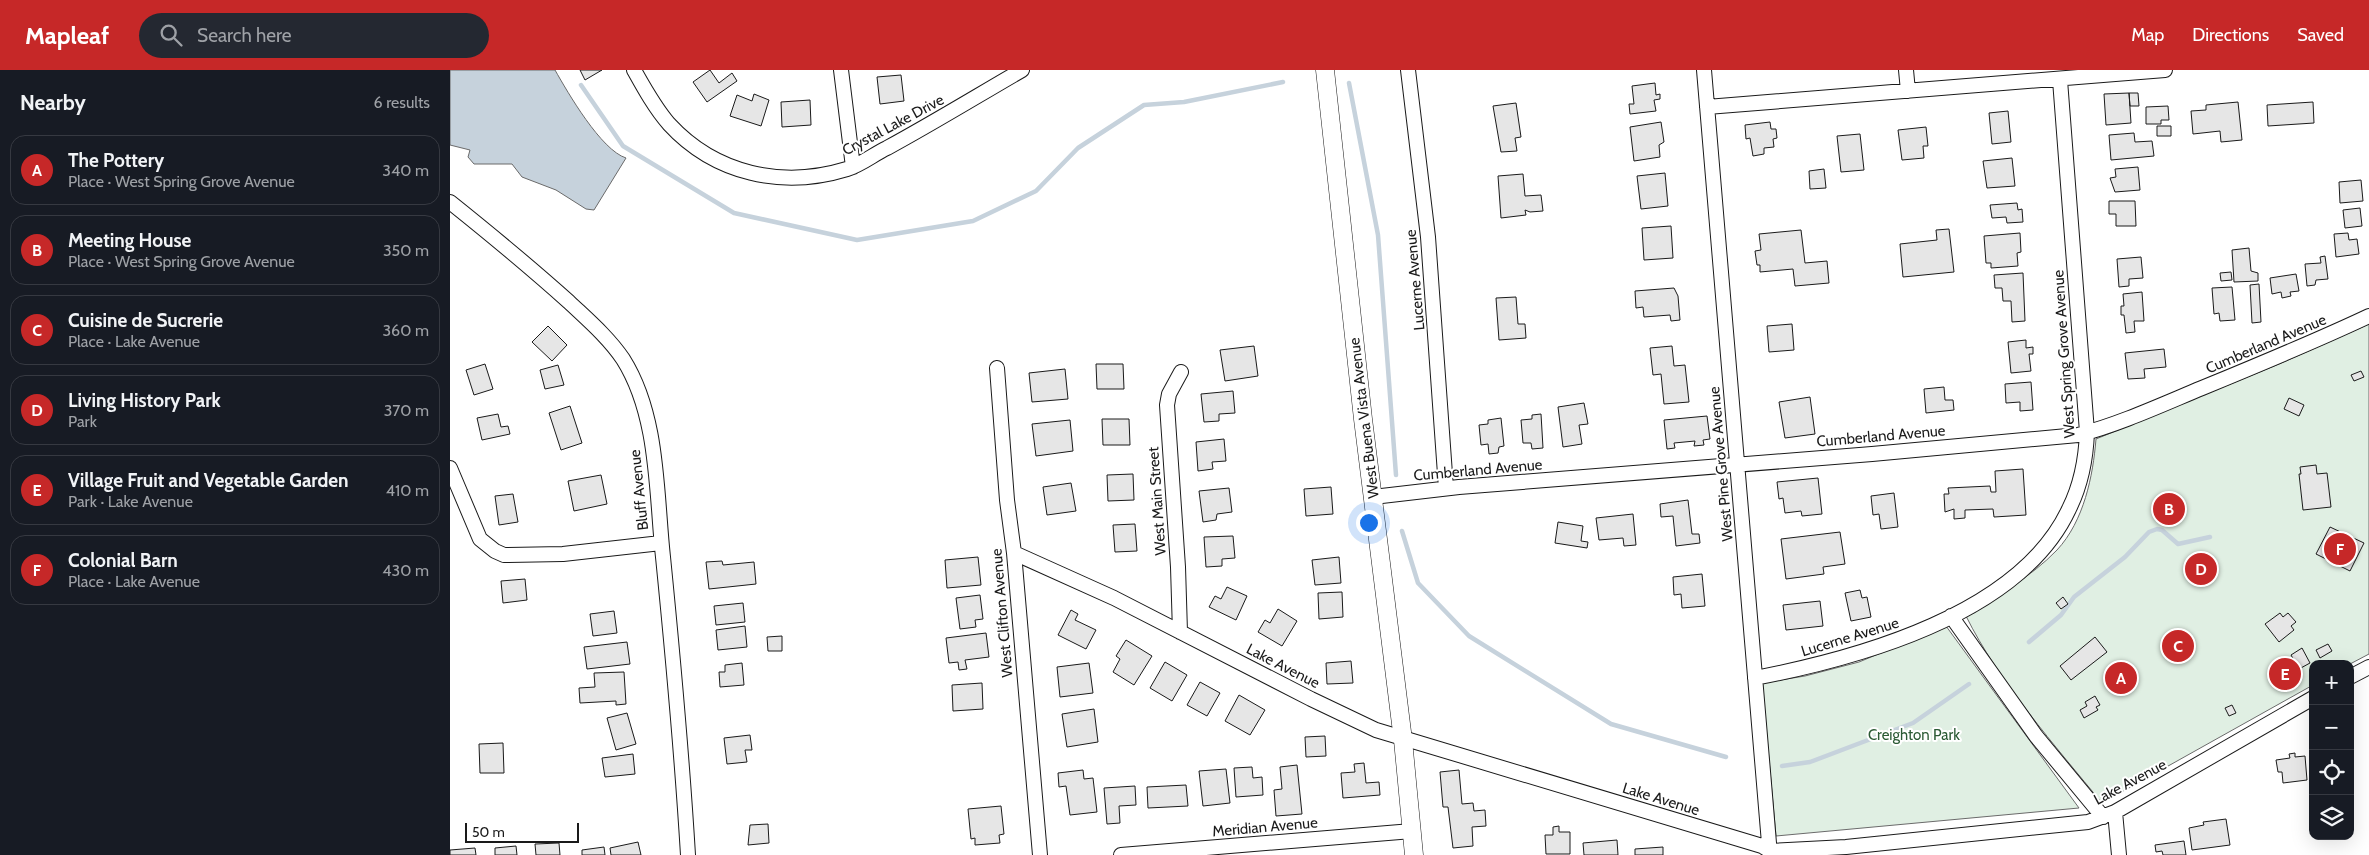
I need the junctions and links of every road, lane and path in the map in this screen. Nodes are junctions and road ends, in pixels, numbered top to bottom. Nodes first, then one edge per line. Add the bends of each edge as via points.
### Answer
1 (634, 70) edge
2 (841, 70) edge
3 (1022, 70) edge
4 (1325, 70) edge
5 (1408, 70) edge
6 (1704, 70) edge
7 (1906, 70) edge
8 (2165, 70) edge
9 (2060, 80) junction
10 (1908, 91) junction
11 (1707, 107) junction
12 (853, 167) junction
13 (450, 202) edge
14 (2369, 316) edge
15 (997, 368) dead end
16 (1180, 372) dead end
17 (2088, 432) junction
18 (1737, 464) junction
19 (450, 468) edge
20 (1446, 488) junction
21 (1374, 497) junction
22 (662, 543) junction
23 (1014, 553) junction
24 (1951, 616) junction
25 (1180, 632) junction
26 (2369, 668) edge
27 (2354, 675) edge
28 (1755, 678) junction
29 (2309, 700) edge
30 (1403, 740) junction
31 (2109, 814) junction
32 (1412, 831) junction
33 (1242, 850) edge
34 (1770, 853) edge
35 (688, 855) edge
36 (1040, 855) edge
37 (1121, 855) edge
38 (1414, 855) edge
39 (2119, 855) edge

1 - 12 street, Crystal Lake Drive via 668,123 697,149 731,168 786,178 828,174
2 - 12 street
3 - 12 street, Crystal Lake Drive
4 - 21 street, West Buena Vista Avenue
5 - 20 street, Lucerne Avenue via 1428,237
6 - 11 street, West Pine Grove Avenue
7 - 10 street
8 - 9 street
9 - 10 street
9 - 17 street, West Spring Grove Avenue
10 - 11 street
11 - 18 street, West Pine Grove Avenue
13 - 22 street, Bluff Avenue via 570,303 623,359 640,394 645,413
14 - 17 street, Cumberland Avenue via 2229,377
15 - 23 street, West Clifton Avenue
16 - 25 street, West Main Street via 1167,405
17 - 18 street, Cumberland Avenue
17 - 24 street, West Spring Grove Avenue via 2077,491 2048,544 2005,584
18 - 20 street, Cumberland Avenue
18 - 28 street, West Pine Grove Avenue
19 - 22 street via 480,539 495,551 518,556 563,554
20 - 21 street, Cumberland Avenue
21 - 30 street, West Buena Vista Avenue
22 - 35 street, Bluff Avenue via 679,713
23 - 25 street, Lake Avenue
23 - 36 street, West Clifton Avenue
24 - 28 street, Lucerne Avenue via 1864,652
24 - 31 street via 2036,736
25 - 30 street, Lake Avenue via 1311,699
26 - 27 street
28 - 34 street, West Pine Grove Avenue
29 - 31 street, Lake Avenue
30 - 32 street, West Buena Vista Avenue
30 - 34 street, Lake Avenue via 1762,846
31 - 34 street, Lake Avenue via 2075,824
31 - 39 street
32 - 33 street, Meridian Avenue
32 - 38 street, West Buena Vista Avenue
33 - 37 street, Meridian Avenue

